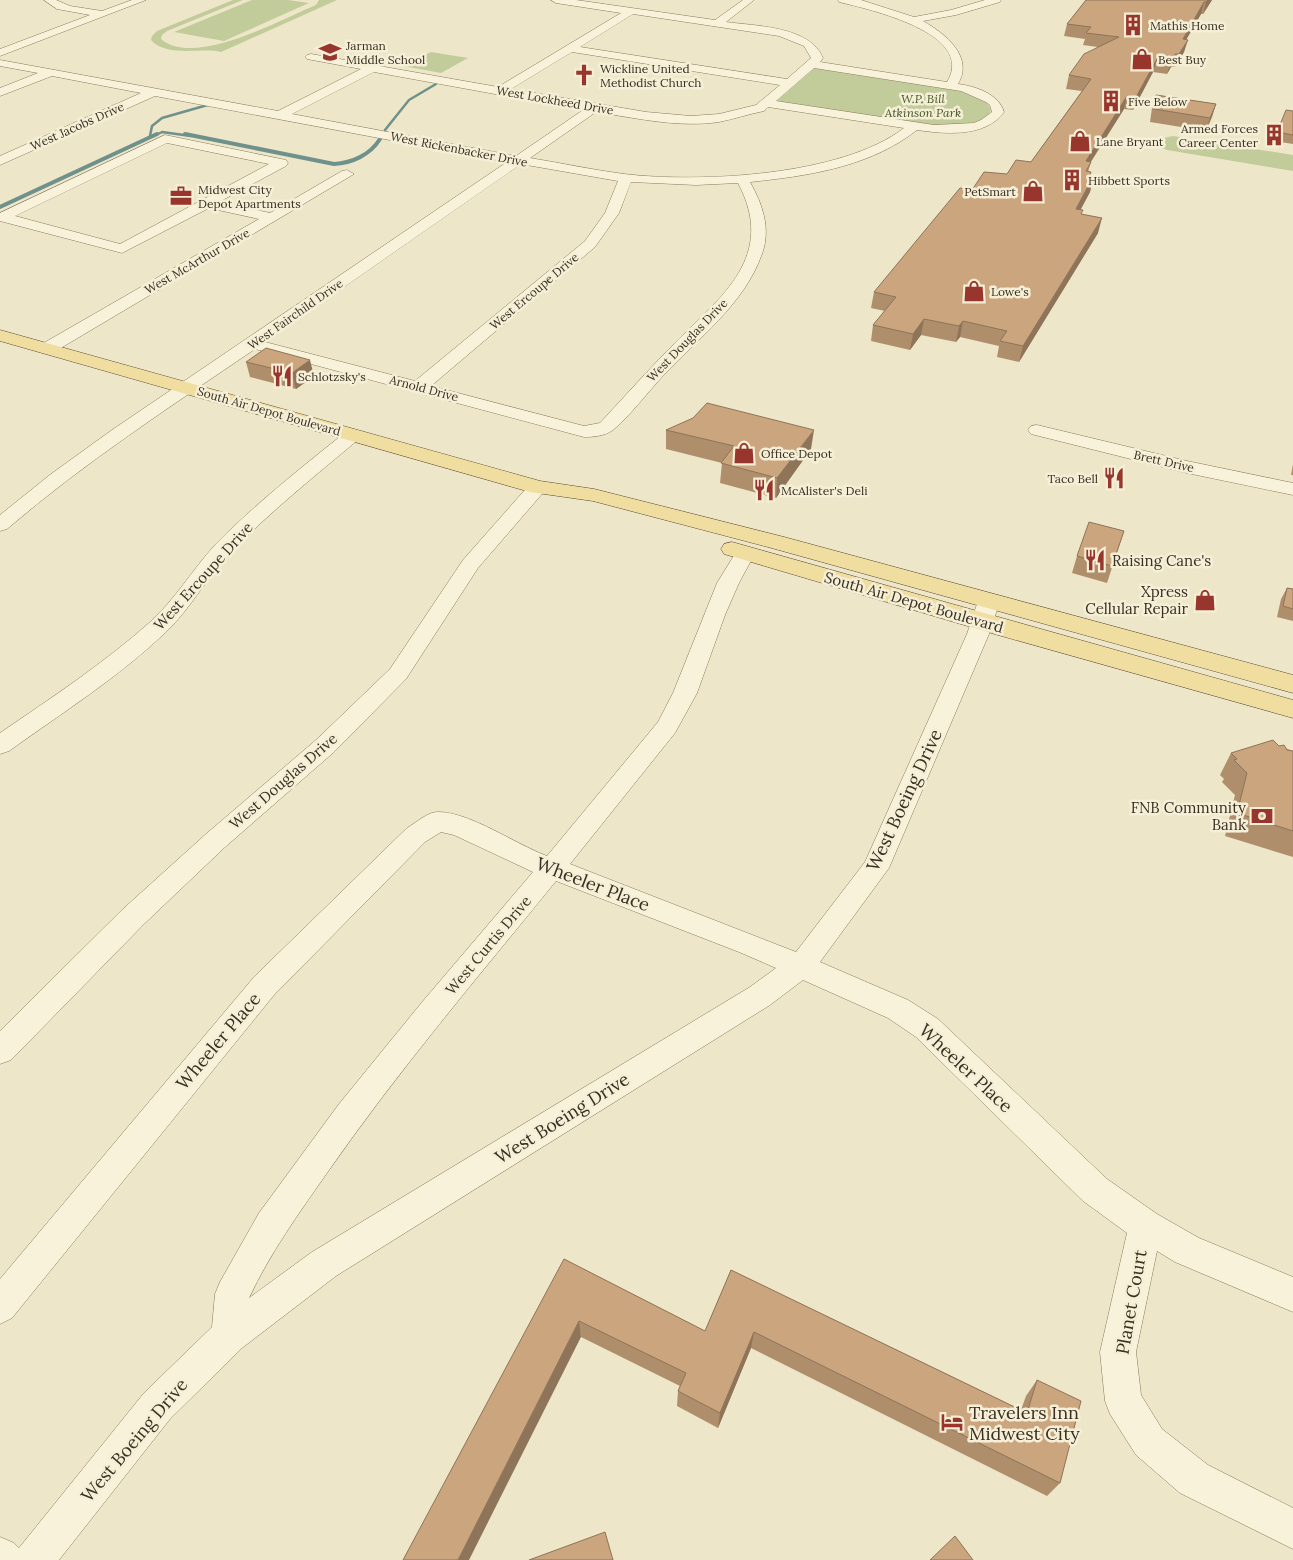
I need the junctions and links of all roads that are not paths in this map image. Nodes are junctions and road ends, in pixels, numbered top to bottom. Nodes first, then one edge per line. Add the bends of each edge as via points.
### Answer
1 (49, 0) edge
2 (141, 0) edge
3 (556, 0) edge
4 (749, 0) edge
5 (842, 0) edge
6 (847, 0) edge
7 (996, 0) edge
8 (631, 10) junction
9 (104, 14) junction
10 (914, 20) junction
11 (718, 23) junction
12 (569, 48) junction
13 (0, 53) edge
14 (312, 57) dead end
15 (0, 63) edge
16 (812, 64) junction
17 (372, 68) junction
18 (52, 72) junction
19 (790, 83) junction
20 (951, 85) junction
21 (154, 91) junction
22 (500, 91) junction
23 (0, 92) edge
24 (766, 103) junction
25 (594, 108) junction
26 (281, 114) junction
27 (913, 127) junction
28 (0, 160) edge
29 (518, 160) junction
30 (347, 174) dead end
31 (625, 178) junction
32 (742, 180) junction
33 (211, 201) junction
34 (276, 216) junction
35 (0, 335) edge
36 (252, 343) junction
37 (48, 348) junction
38 (419, 387) junction
39 (185, 388) junction
40 (1036, 430) dead end
41 (596, 431) joint
42 (353, 435) junction
43 (538, 487) junction
44 (1293, 489) edge
45 (0, 525) edge
46 (745, 553) junction
47 (986, 610) junction
48 (1293, 684) edge
49 (1293, 709) edge
50 (0, 744) edge
51 (552, 869) junction
52 (801, 966) junction
53 (0, 1051) edge
54 (1145, 1226) junction
55 (1293, 1295) edge
56 (0, 1306) edge
57 (229, 1335) junction
58 (1293, 1528) edge
59 (0, 1557) edge
60 (4, 1560) edge
61 (34, 1560) edge

1 - 9 street via 56,5
2 - 9 street
3 - 8 street
4 - 11 street
5 - 6 street
6 - 10 street
7 - 10 street
8 - 11 street
8 - 12 street
9 - 13 street
10 - 20 street via 954,52 959,66 958,75
11 - 16 street via 800,40 815,50 817,58
12 - 19 street
12 - 22 street
14 - 17 street, West Lockheed Drive
15 - 18 street, West Rickenbacker Drive
16 - 19 street, West Lockheed Drive
16 - 20 street
17 - 22 street, West Lockheed Drive
17 - 26 street
18 - 21 street, West Rickenbacker Drive
18 - 23 street
19 - 24 street, West Lockheed Drive
20 - 27 street via 990,99 998,108 996,115 982,124 966,127
21 - 26 street, West Rickenbacker Drive
21 - 28 street, West Jacobs Drive
22 - 25 street, West Lockheed Drive
24 - 25 street, West Lockheed Drive via 744,113 691,120
24 - 27 street
25 - 29 street, West Fairchild Drive
26 - 29 street, West Rickenbacker Drive
27 - 32 street, West Rickenbacker Drive via 889,144 853,159
29 - 31 street, West Rickenbacker Drive
29 - 36 street, West Fairchild Drive
30 - 34 street, West McArthur Drive
31 - 32 street, West Rickenbacker Drive
31 - 38 street, West Ercoupe Drive via 606,225 590,244
32 - 41 street, West Douglas Drive via 757,210 760,240 754,261 712,318 606,426
33 - 33 street via 122,249 2,217 165,139 281,163
33 - 34 street
34 - 37 street, West McArthur Drive
35 - 37 main road, South Air Depot Boulevard
36 - 38 street, Arnold Drive
36 - 39 street, West Fairchild Drive
37 - 39 main road, South Air Depot Boulevard
38 - 41 street, Arnold Drive via 584,432
39 - 42 main road, South Air Depot Boulevard
39 - 45 street, West Fairchild Drive via 44,488
40 - 44 street, Brett Drive
42 - 43 main road, South Air Depot Boulevard
42 - 50 street, West Ercoupe Drive via 223,550 157,628 65,700
43 - 46 main road, South Air Depot Boulevard via 582,508
43 - 47 main road, South Air Depot Boulevard via 594,495 776,542
43 - 53 street, West Douglas Drive via 470,564 398,674 366,708 133,917
46 - 47 main road, South Air Depot Boulevard
46 - 51 street, West Curtis Drive via 728,583 685,694 667,728
47 - 48 main road, South Air Depot Boulevard
47 - 49 main road, South Air Depot Boulevard
47 - 52 street, West Boeing Drive via 876,868
51 - 52 street, Wheeler Place
51 - 56 street, Wheeler Place via 460,826 437,822 416,835 264,986
51 - 57 street, West Curtis Drive via 350,1114 271,1225 232,1294
52 - 54 street, Wheeler Place via 898,1009 927,1028 1095,1190
52 - 57 street, West Boeing Drive via 760,996 324,1264
54 - 55 street, Wheeler Place via 1187,1250
54 - 58 street, Planet Court via 1118,1352 1123,1400 1149,1442 1194,1479
57 - 61 street, West Boeing Drive via 157,1406
59 - 60 street

